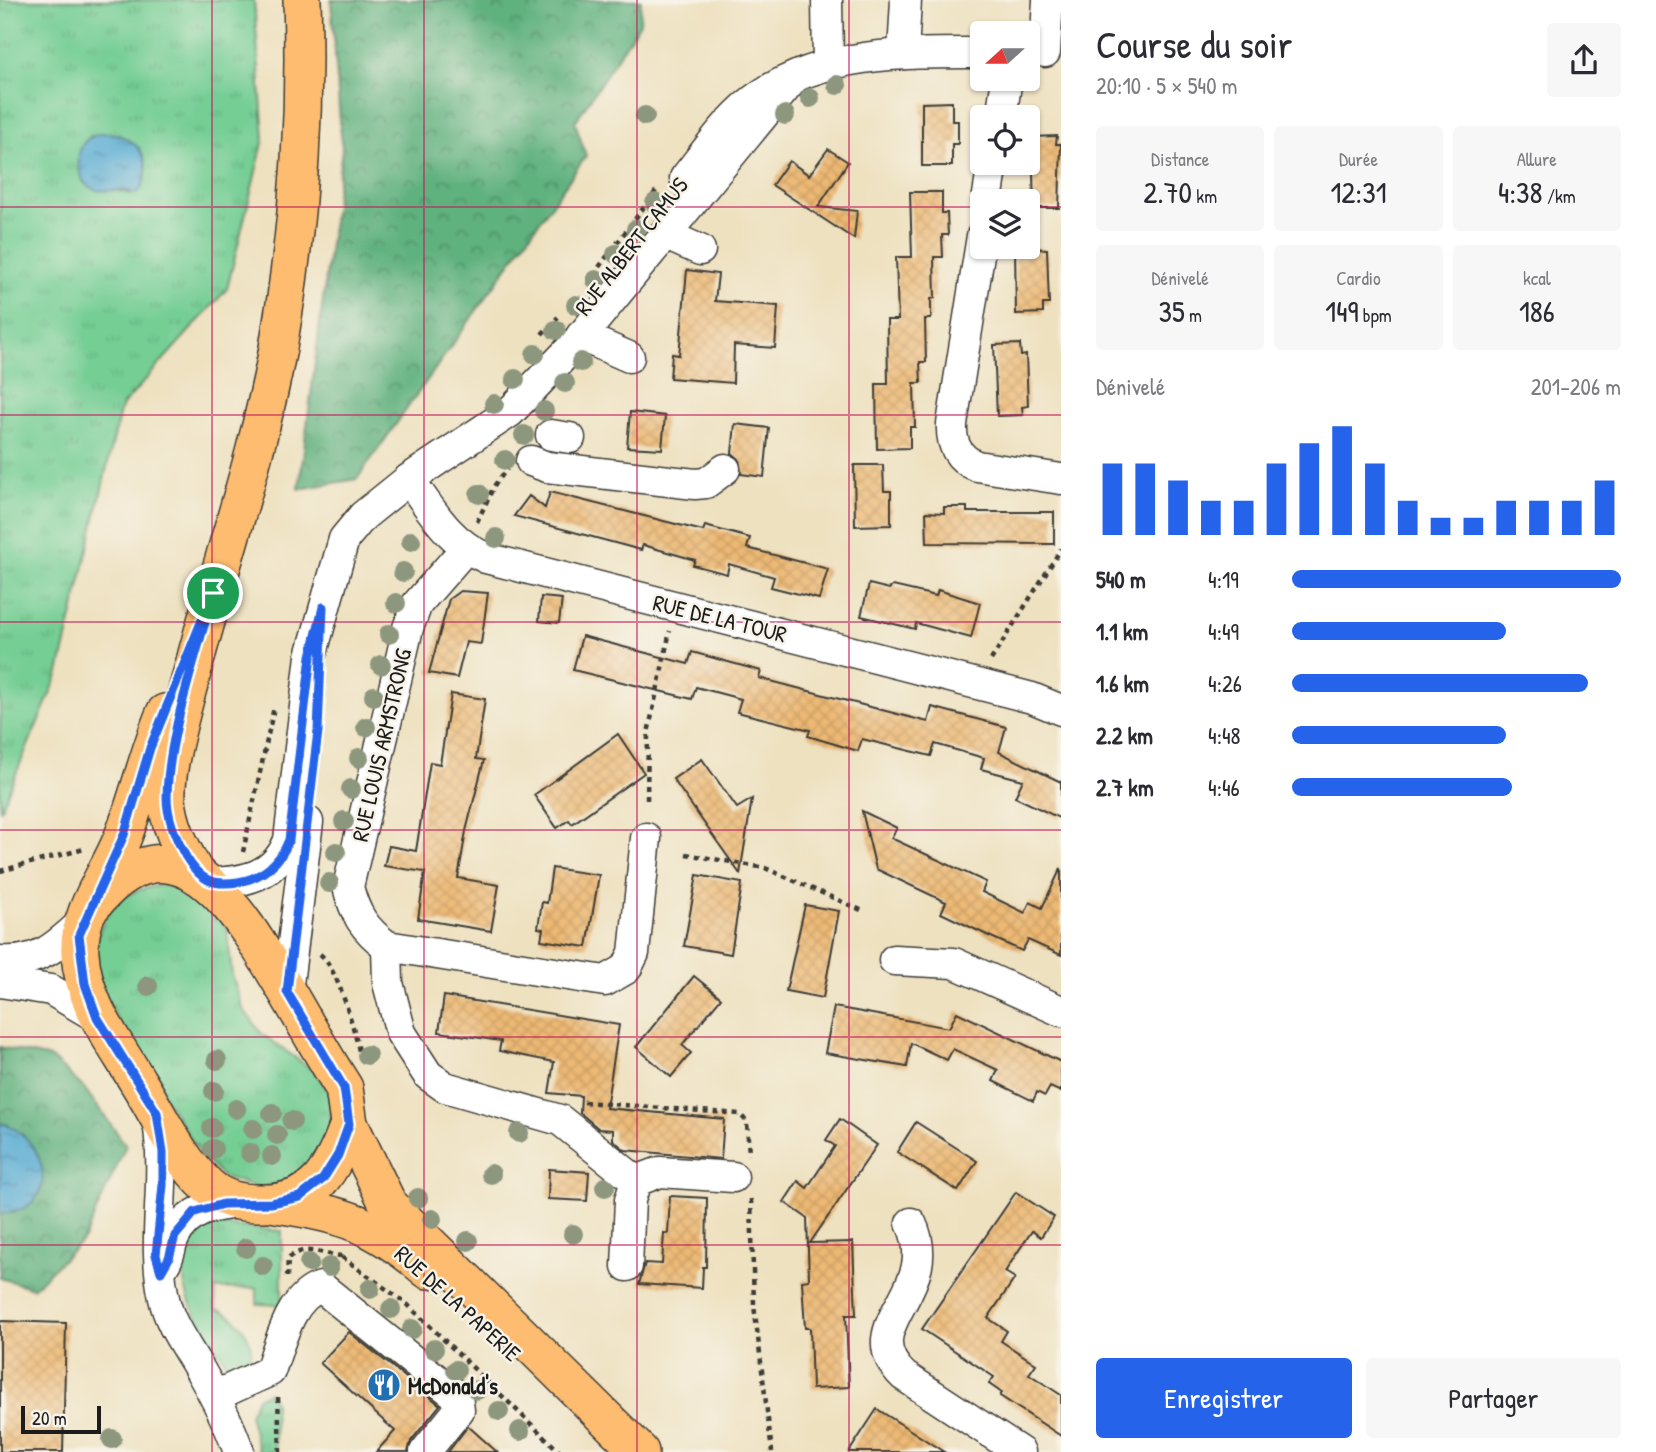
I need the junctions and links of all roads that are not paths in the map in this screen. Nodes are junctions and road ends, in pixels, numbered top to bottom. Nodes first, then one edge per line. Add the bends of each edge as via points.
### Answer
1 (302, 0) edge
2 (827, 0) edge
3 (906, 0) edge
4 (1048, 0) edge
5 (970, 52) edge
6 (1044, 52) edge
7 (903, 54) junction
8 (828, 65) junction
9 (793, 79) junction
10 (664, 234) junction
11 (700, 250) dead end
12 (978, 259) edge
13 (581, 336) junction
14 (629, 357) dead end
15 (483, 428) junction
16 (531, 461) dead end
17 (725, 469) dead end
18 (1061, 479) edge
19 (409, 480) junction
20 (465, 549) junction
21 (213, 593) junction
22 (323, 607) junction
23 (1061, 710) edge
24 (646, 838) dead end
25 (203, 878) junction
26 (88, 913) junction
27 (387, 946) junction
28 (894, 960) dead end
29 (0, 961) edge
30 (0, 982) edge
31 (287, 992) junction
32 (1061, 1011) edge
33 (97, 1017) junction
34 (157, 1113) junction
35 (349, 1124) junction
36 (636, 1181) junction
37 (744, 1181) road end
38 (256, 1203) junction
39 (911, 1223) dead end
40 (627, 1266) dead end
41 (161, 1272) junction
42 (215, 1396) junction
43 (239, 1452) edge
44 (425, 1452) edge
45 (618, 1452) edge
46 (640, 1452) edge
47 (1020, 1452) edge

1 - 21 main road via 303,122 278,348 261,429
2 - 8 street
3 - 7 street
4 - 6 street
5 - 7 street, RUE ALBERT CAMUS
7 - 8 street, RUE ALBERT CAMUS via 871,55
8 - 9 street, RUE ALBERT CAMUS
9 - 10 street, RUE ALBERT CAMUS
9 - 15 street, RUE ALBERT CAMUS via 762,94 715,141
10 - 11 street
10 - 13 street, RUE ALBERT CAMUS
12 - 18 street via 952,424 954,443 966,461 977,466
13 - 14 street
13 - 15 street, RUE ALBERT CAMUS via 510,412
15 - 19 street, RUE ALBERT CAMUS
16 - 17 street via 547,467 695,484 706,483
19 - 20 street, RUE DE LA TOUR via 449,535
19 - 22 street, RUE ALBERT CAMUS via 363,516 344,539
20 - 23 street, RUE DE LA TOUR via 542,574 1032,698
20 - 27 street, RUE LOUIS ARMSTRONG via 417,604 408,628 348,887 355,914
21 - 25 main road via 177,729 167,797 172,828
21 - 26 main road, RUE DE LA PAPERIE via 150,748 124,835
22 - 25 street, RUE ALBERT CAMUS via 311,656 285,852 257,876 233,883
22 - 31 street, RUE ALBERT CAMUS via 318,731
24 - 27 street via 634,953 626,969 605,981
25 - 26 main road via 166,863 134,869 110,883
25 - 31 main road via 229,901
26 - 29 street via 41,957
26 - 33 main road, RUE DE LA PAPERIE via 79,935 80,954
27 - 36 street via 388,983 401,1033 428,1075 445,1087 561,1120
28 - 32 street via 954,963
30 - 33 street via 51,990
31 - 35 main road via 344,1088
33 - 34 main road, RUE DE LA PAPERIE
34 - 38 main road, RUE DE LA PAPERIE via 190,1167 212,1189
34 - 41 street via 163,1152 156,1255
35 - 38 main road via 323,1179 300,1197
35 - 46 main road via 388,1204
36 - 37 street via 660,1172
36 - 40 street via 630,1200
38 - 41 street via 207,1208 187,1219
38 - 45 main road, RUE DE LA PAPERIE via 320,1210 368,1226 439,1280
39 - 47 street via 920,1246 919,1270 888,1328 891,1360 904,1376
41 - 42 street via 171,1319
42 - 43 street
42 - 44 street via 270,1371 291,1315 310,1290 321,1287 457,1396 459,1410

